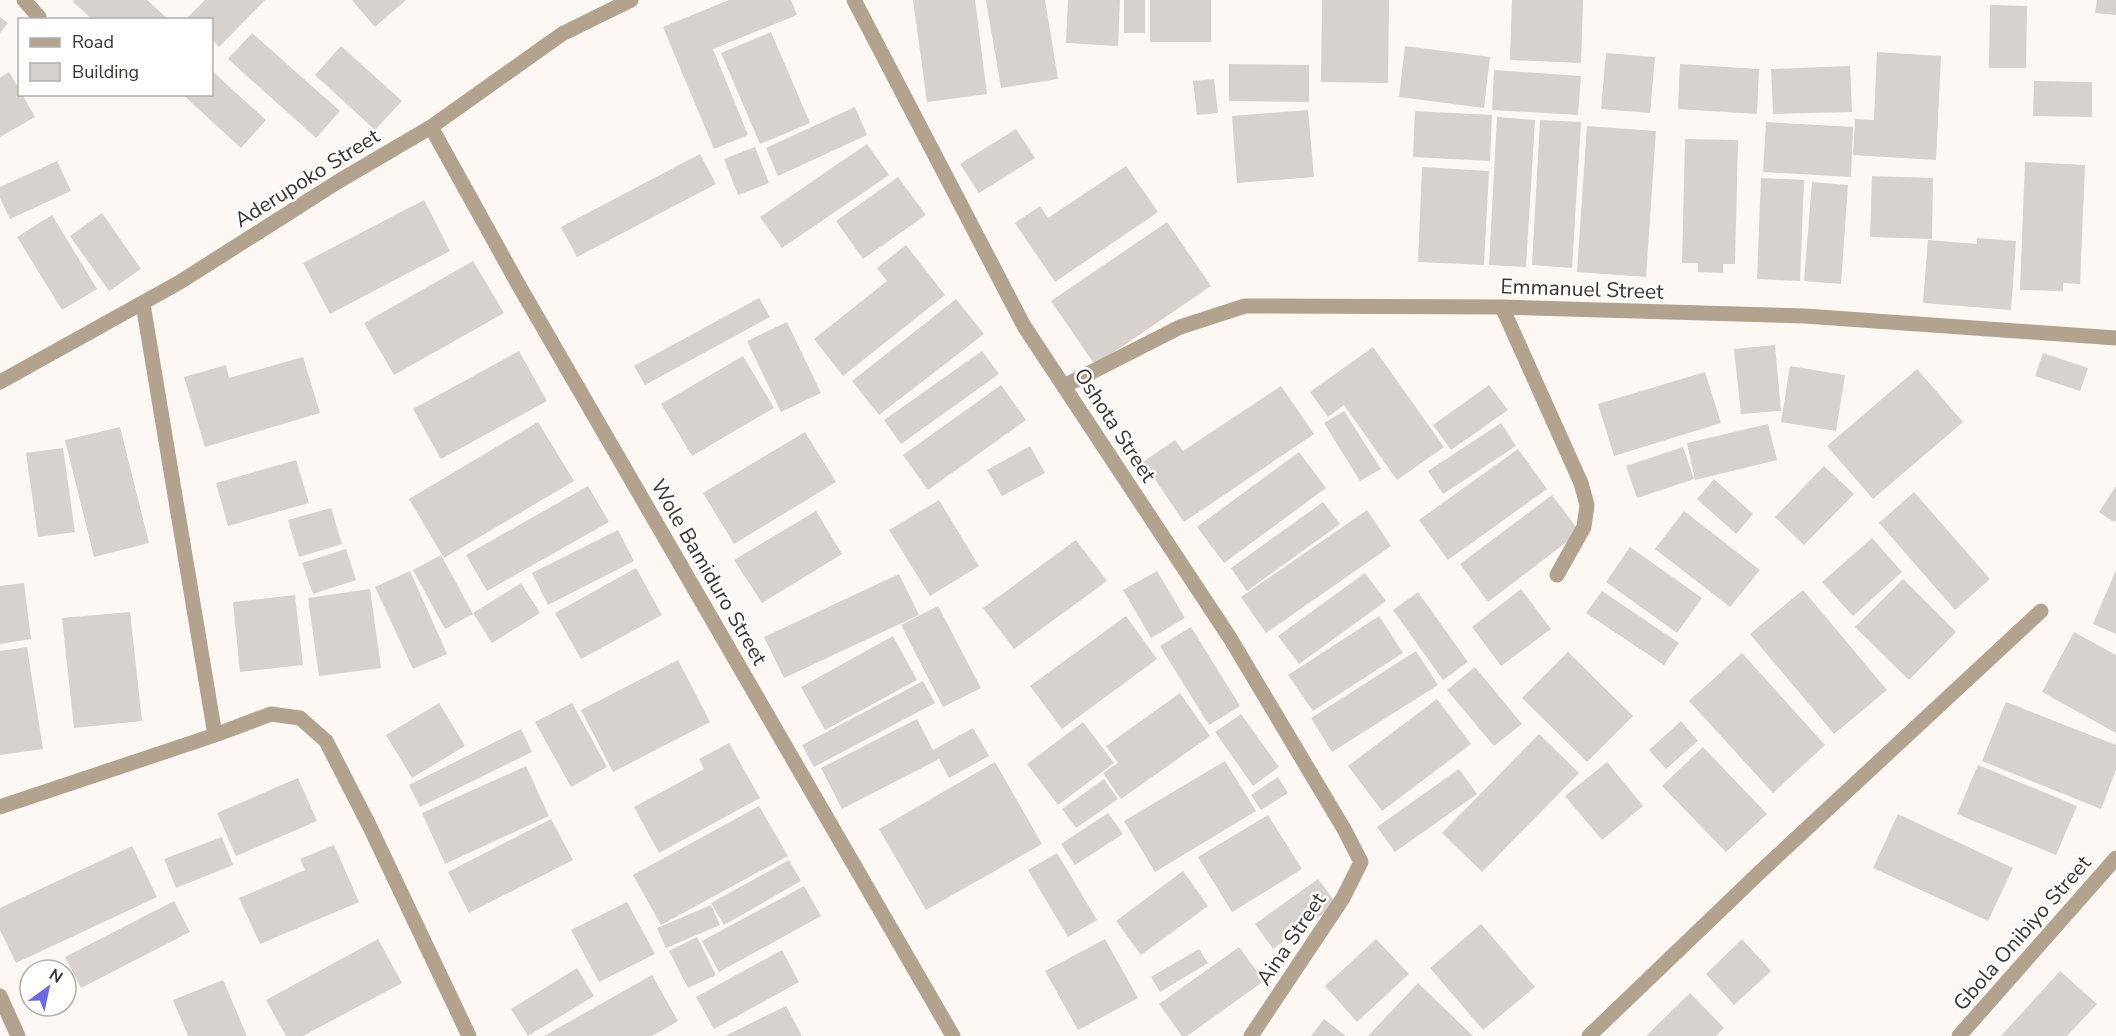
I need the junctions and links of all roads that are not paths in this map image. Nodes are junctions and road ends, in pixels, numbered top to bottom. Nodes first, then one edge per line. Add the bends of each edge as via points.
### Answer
1 (24, 0) edge
2 (631, 0) edge
3 (854, 0) edge
4 (39, 17) dead end
5 (431, 128) junction
6 (143, 304) junction
7 (1502, 307) junction
8 (2116, 338) edge
9 (0, 382) edge
10 (1064, 386) junction
11 (1557, 575) dead end
12 (2041, 611) dead end
13 (215, 735) junction
14 (0, 807) edge
15 (2116, 858) edge
16 (1361, 862) joint
17 (0, 996) edge
18 (18, 1036) edge
19 (469, 1036) edge
20 (953, 1036) edge
21 (1251, 1036) edge
22 (1589, 1036) edge
23 (1959, 1036) edge

1 - 4 street
2 - 5 street, Aderupoko Street via 562,34
3 - 10 street, Oshota Street via 1024,326
5 - 6 street, Aderupoko Street
5 - 20 street, Wole Bamiduro Street
6 - 9 street, Aderupoko Street
6 - 13 street
7 - 8 street, Emmanuel Street via 1805,316
7 - 10 street, Emmanuel Street via 1245,306 1180,327
7 - 11 street via 1581,483 1587,505 1584,527
10 - 16 street, Oshota Street via 1230,638
12 - 22 street
13 - 14 street
13 - 19 street via 270,714 300,718 326,741
15 - 23 street, Gbola Onibiyo Street
16 - 21 street, Aina Street via 1344,898
17 - 18 street

